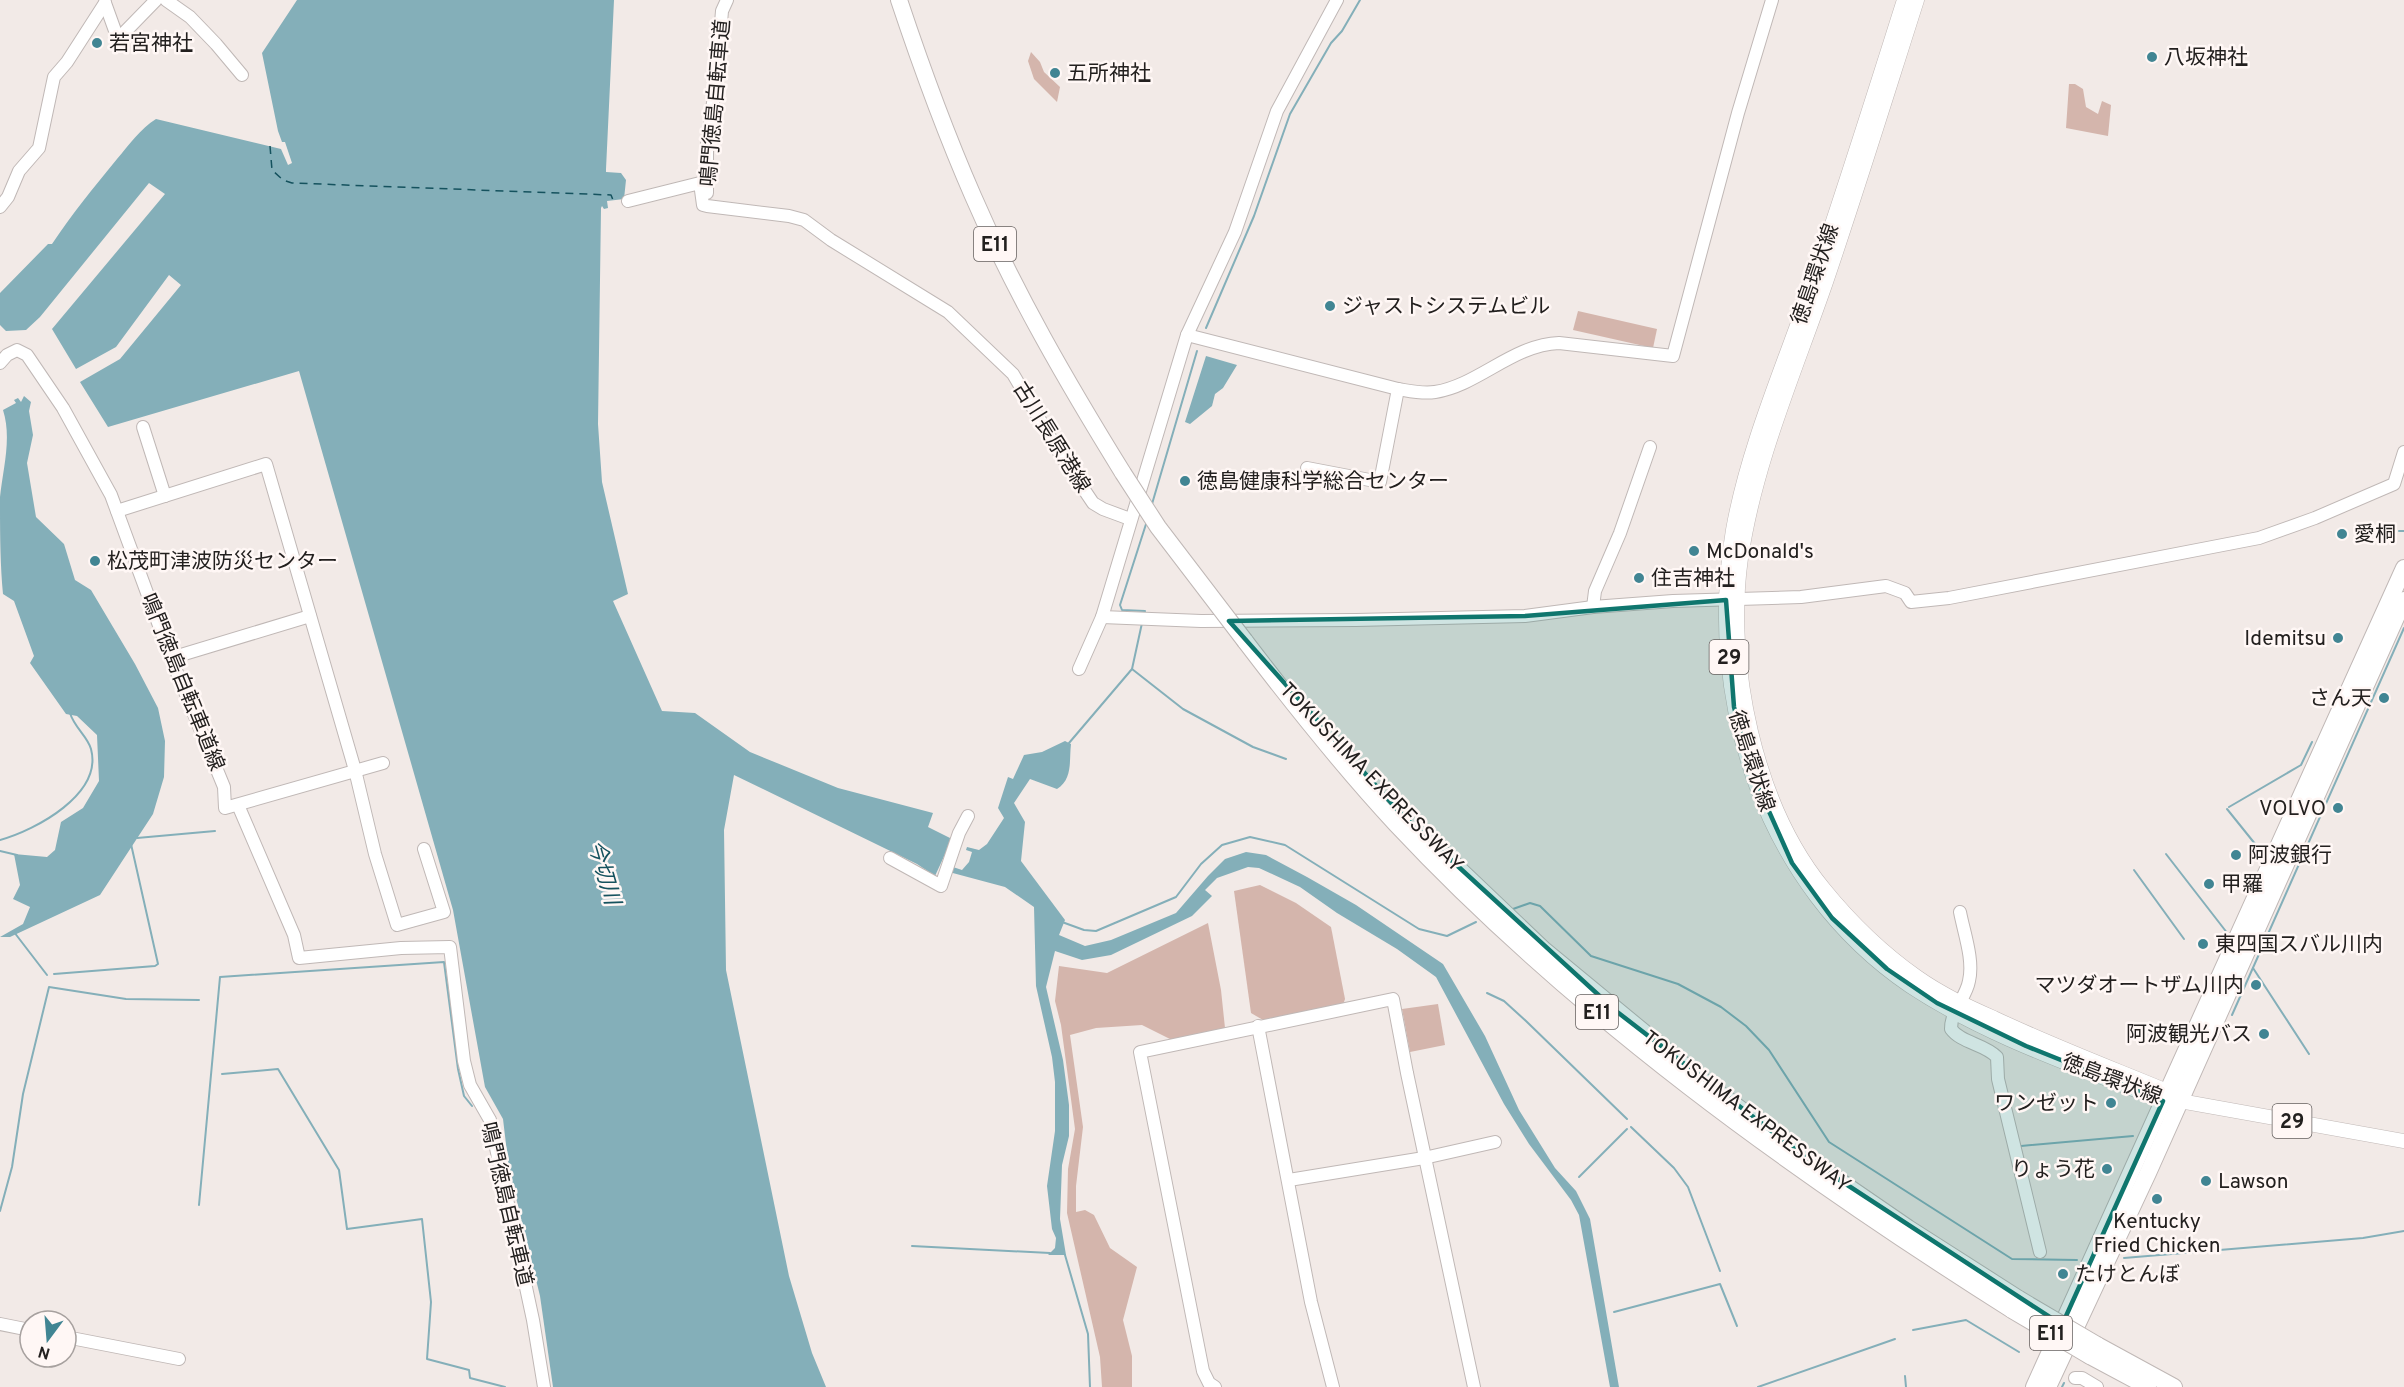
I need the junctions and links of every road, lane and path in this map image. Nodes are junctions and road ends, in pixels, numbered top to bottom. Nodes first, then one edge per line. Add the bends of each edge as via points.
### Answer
1 (156, 0) edge
2 (166, 0) edge
3 (727, 0) edge
4 (899, 0) edge
5 (1337, 0) edge
6 (1772, 0) edge
7 (1904, 0) edge
8 (1917, 0) edge
9 (242, 75) dead end
10 (628, 201) dead end
11 (707, 206) junction
12 (0, 207) edge
13 (1187, 335) junction
14 (0, 363) edge
15 (1398, 389) junction
16 (143, 427) dead end
17 (1650, 447) dead end
18 (2404, 452) edge
19 (1306, 468) dead end
20 (165, 496) junction
21 (117, 511) junction
22 (1130, 519) junction
23 (2404, 568) edge
24 (1732, 599) junction
25 (2404, 600) edge
26 (1593, 607) junction
27 (310, 616) junction
28 (1102, 617) junction
29 (171, 658) junction
30 (1079, 669) dead end
31 (383, 763) dead end
32 (355, 770) junction
33 (238, 805) junction
34 (969, 816) dead end
35 (424, 849) dead end
36 (890, 858) dead end
37 (1960, 912) dead end
38 (1957, 1007) junction
39 (1258, 1026) junction
40 (2170, 1098) junction
41 (2404, 1141) edge
42 (1494, 1142) dead end
43 (1424, 1158) junction
44 (1289, 1180) junction
45 (2040, 1252) dead end
46 (0, 1324) edge
47 (18, 1328) edge
48 (78, 1339) edge
49 (2093, 1350) junction
50 (179, 1359) dead end
51 (2075, 1378) dead end
52 (1210, 1386) edge
53 (544, 1387) edge
54 (1333, 1387) edge
55 (1474, 1387) edge
56 (2034, 1387) edge
57 (2048, 1387) edge
58 (2097, 1387) edge
59 (2148, 1387) edge
60 (2174, 1387) edge

1 - 12 street via 118,39 105,3 54,77 39,148 19,171
2 - 9 street via 190,17
3 - 11 street, 鳴門徳島自転車道 via 722,11 707,144
4 - 49 highway, TOKUSHIMA EXPRESSWAY / E11, bridge via 945,129 1000,254 1048,347 1158,527 1245,641 1403,816 1598,996 1809,1160 2015,1305
5 - 13 street via 1277,111 1235,232
6 - 15 street via 1673,356 1546,344 1443,391
7 - 24 main road, 徳島環状線 / 29 via 1878,90 1740,498 1734,530
8 - 24 main road, 徳島環状線 / 29 via 1766,458
10 - 11 street via 700,183 703,205
11 - 22 street, 古川長原港線 via 804,220 948,312 1013,374 1093,503
13 - 15 street
13 - 22 street
14 - 21 street, 鳴門徳島自転車道線 via 17,350 27,355 63,408
15 - 19 street via 1380,482
16 - 20 street
17 - 26 street via 1595,591
18 - 24 street via 2394,484 2293,527 2218,547 1949,598 1911,602 1905,593 1886,586 1801,597
20 - 21 street
20 - 27 street via 266,464
21 - 29 street, 鳴門徳島自転車道線
22 - 28 street
23 - 40 highway
24 - 26 street
24 - 38 main road, 徳島環状線 / 29 via 1731,680 1740,735 1770,818 1792,863 1826,911 1868,953 1909,985
25 - 40 highway
26 - 28 street via 1513,617 1356,621
27 - 29 street
27 - 32 street
28 - 30 street
29 - 33 street, 鳴門徳島自転車道線 via 224,787 225,807
31 - 32 street
32 - 33 street
32 - 35 street via 397,925 444,912
33 - 53 street, 鳴門徳島自転車道 via 294,935 299,958 450,947 464,1061 470,1085 490,1120
34 - 36 street via 941,886
37 - 38 street via 1970,975
38 - 40 main road, 徳島環状線 / 29 via 2026,1046
38 - 45 street via 1951,1024 1953,1031 1997,1058 1998,1079
39 - 43 street via 1393,999
39 - 44 street
39 - 52 street via 1140,1052 1203,1371
40 - 41 main road, 徳島環状線 / 29
40 - 56 highway
40 - 57 highway
42 - 43 street
43 - 44 street
43 - 55 street
44 - 54 street via 1311,1302
46 - 47 street
48 - 50 street
49 - 59 highway, TOKUSHIMA EXPRESSWAY / E11
49 - 60 highway, TOKUSHIMA EXPRESSWAY / E11
51 - 58 street

